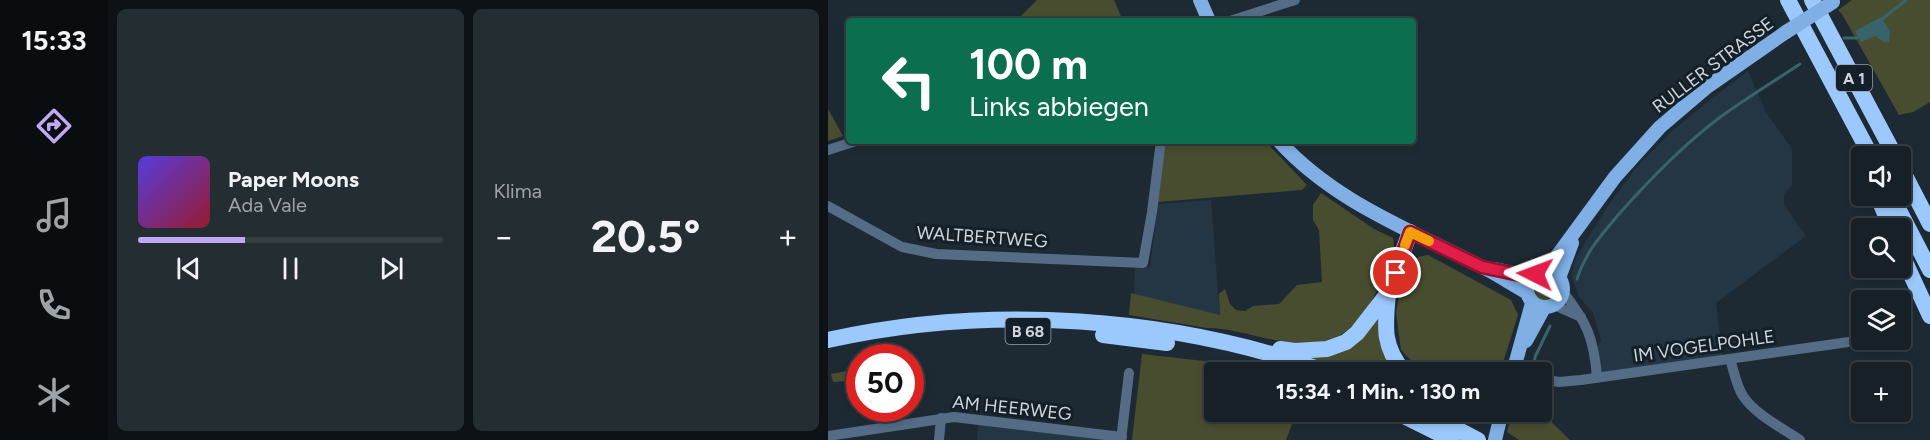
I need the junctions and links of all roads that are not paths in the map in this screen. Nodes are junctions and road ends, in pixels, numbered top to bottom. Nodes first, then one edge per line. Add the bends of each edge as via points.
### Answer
1 (1200, 0) edge
2 (1295, 0) edge
3 (1788, 0) edge
4 (1812, 0) edge
5 (1835, 1) edge
6 (1208, 18) edge
7 (1239, 18) edge
8 (847, 144) edge
9 (1161, 144) edge
10 (1282, 144) edge
11 (1865, 146) edge
12 (1890, 146) edge
13 (828, 150) edge
14 (1911, 187) edge
15 (828, 206) edge
16 (1898, 206) edge
17 (1930, 224) edge
18 (1415, 234) junction
19 (1482, 267) junction
20 (1930, 270) edge
21 (1552, 274) junction
22 (1911, 275) edge
23 (1531, 277) junction
24 (1563, 292) junction
25 (1388, 293) junction
26 (1539, 302) junction
27 (1930, 316) edge
28 (1581, 317) junction
29 (828, 340) edge
30 (1214, 340) junction
31 (1851, 342) edge
32 (828, 351) edge
33 (1730, 359) junction
34 (1252, 362) edge
35 (1292, 362) edge
36 (1396, 362) edge
37 (1516, 362) edge
38 (1129, 373) dead end
39 (1597, 377) junction
40 (1552, 381) edge
41 (941, 418) junction
42 (1417, 422) edge
43 (1446, 422) edge
44 (1459, 422) edge
45 (1499, 422) edge
46 (1474, 435) edge
47 (828, 436) edge
48 (1121, 438) edge
49 (939, 440) edge
50 (1452, 440) edge
51 (1494, 440) edge
52 (1800, 440) edge

1 - 6 main road
2 - 7 street
3 - 11 highway, A 1
4 - 12 highway, A 1
5 - 21 main road, RULLER STRASSE, bridge via 1707,87 1660,127 1615,177
8 - 13 street
9 - 15 street, WALTBERTWEG via 1143,263 936,254 902,247
10 - 18 main road via 1346,198
14 - 17 highway
16 - 20 highway
18 - 19 main road
18 - 25 highway
19 - 23 main road
19 - 26 main road
21 - 23 main road via 1540,272
21 - 24 main road
22 - 27 highway
23 - 26 main road via 1526,287
24 - 26 main road via 1558,302
24 - 28 street
25 - 30 highway via 1358,333 1327,349 1296,351 1226,337
25 - 36 highway via 1386,336
26 - 28 street
26 - 37 main road
28 - 39 street via 1590,334
29 - 30 highway, B 68 via 988,320 1128,326
30 - 35 highway, B 68
31 - 33 street, IM VOGELPOHLE
32 - 34 highway, B 68 via 949,334 1054,332 1202,349
33 - 39 street, IM VOGELPOHLE
33 - 52 street via 1748,402
38 - 48 street
39 - 40 street, IM VOGELPOHLE
41 - 47 street, AM HEERWEG
41 - 48 street, AM HEERWEG
41 - 49 street
42 - 50 highway
43 - 46 highway
44 - 46 highway
45 - 51 main road
46 - 51 highway

